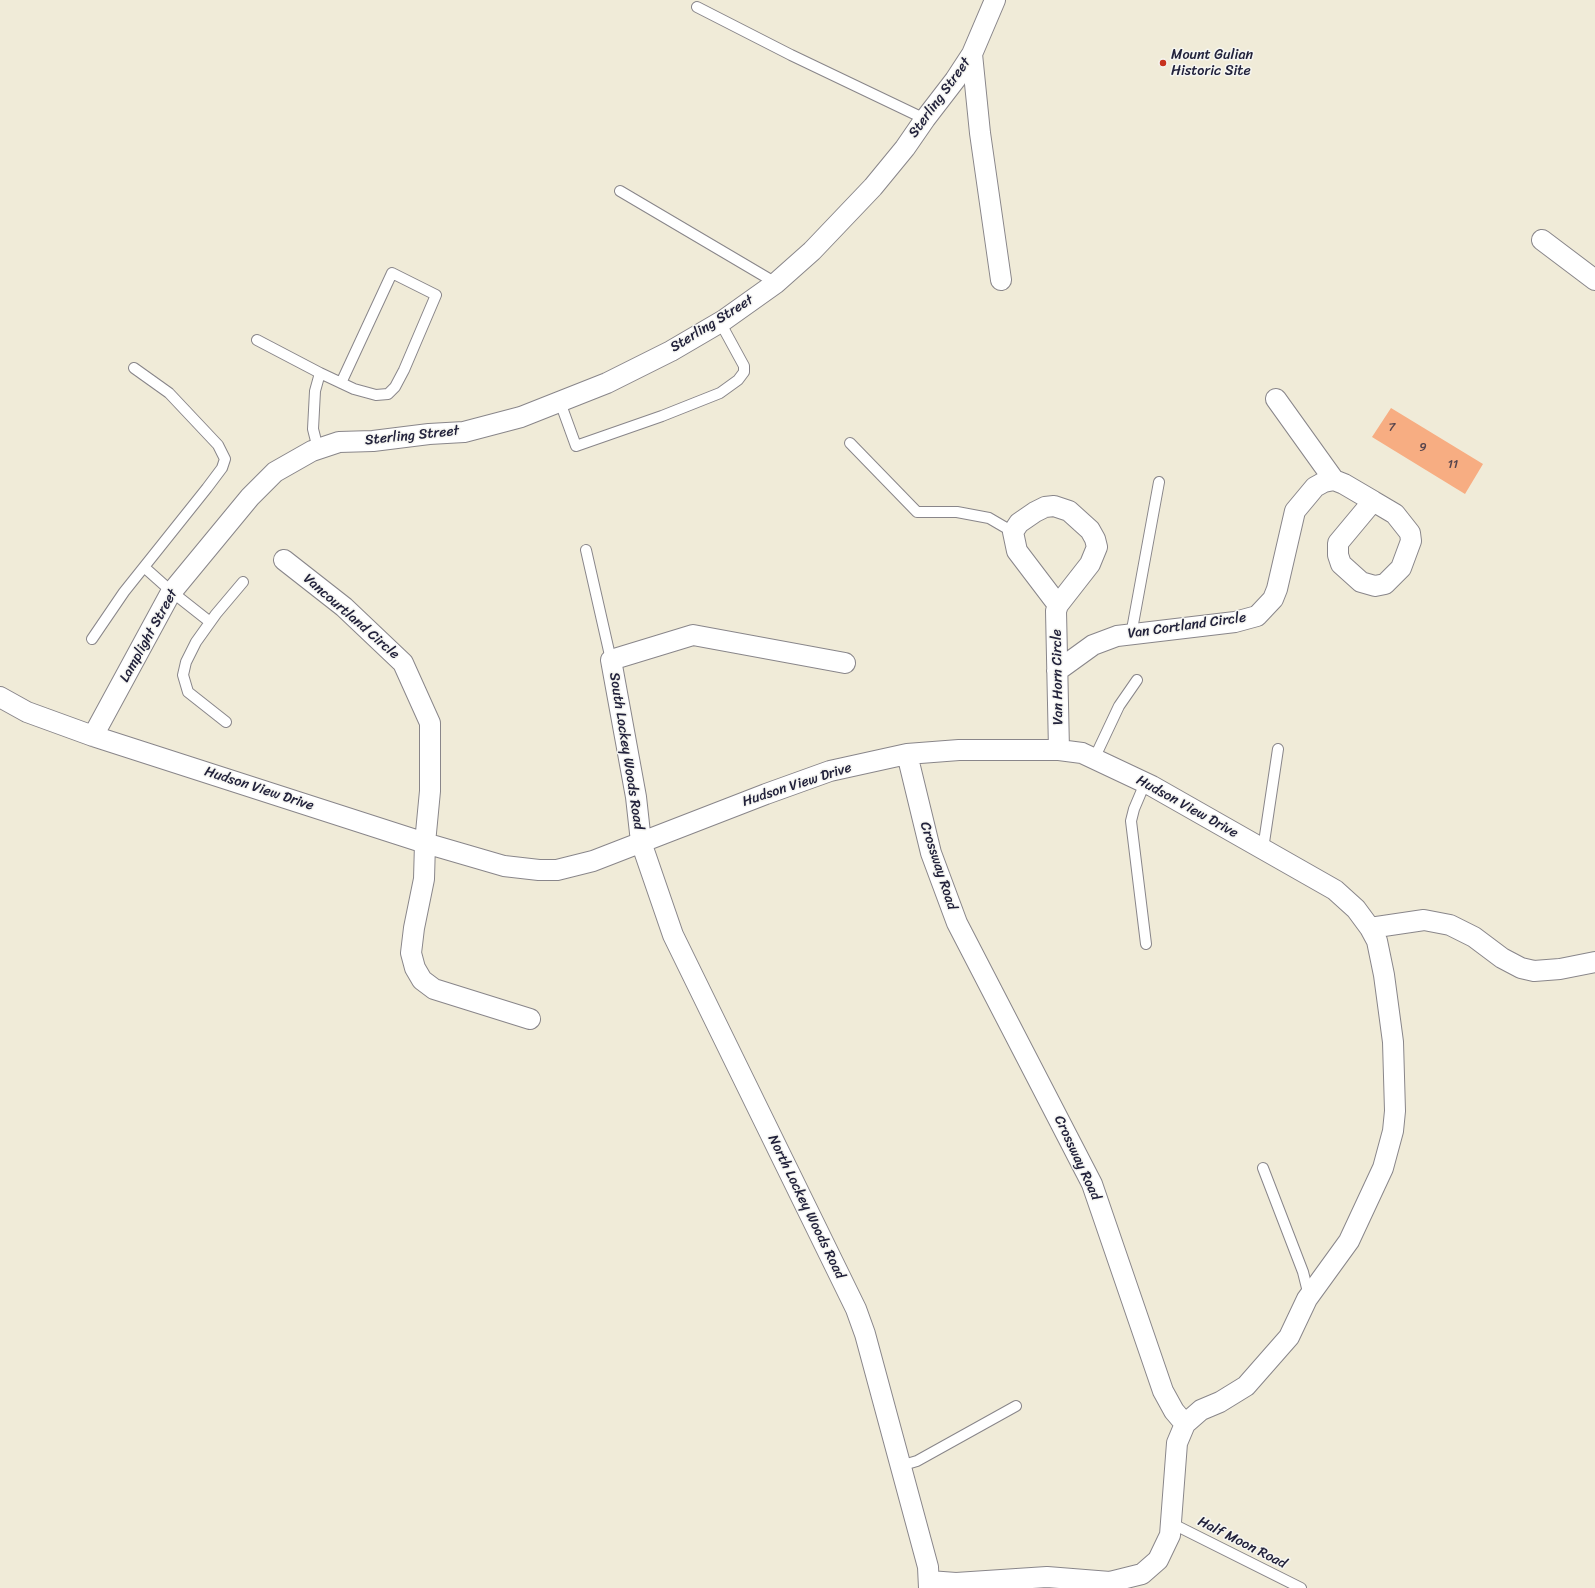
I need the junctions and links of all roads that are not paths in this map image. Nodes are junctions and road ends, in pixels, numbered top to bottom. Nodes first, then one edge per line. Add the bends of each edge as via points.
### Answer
1 (995, 0) edge
2 (697, 7) dead end
3 (972, 54) junction
4 (925, 119) junction
5 (620, 191) dead end
6 (1542, 240) dead end
7 (1001, 280) dead end
8 (1595, 280) edge
9 (776, 283) junction
10 (720, 322) junction
11 (257, 340) dead end
12 (134, 368) dead end
13 (320, 373) junction
14 (341, 383) junction
15 (1276, 399) dead end
16 (560, 402) junction
17 (850, 443) dead end
18 (310, 452) junction
19 (1334, 480) junction
20 (1159, 482) dead end
21 (1373, 501) dead end
22 (1012, 532) junction
23 (586, 550) dead end
24 (284, 560) dead end
25 (144, 567) junction
26 (243, 582) dead end
27 (172, 592) junction
28 (1058, 605) junction
29 (210, 622) junction
30 (1131, 635) junction
31 (92, 639) dead end
32 (611, 660) junction
33 (845, 663) dead end
34 (1058, 671) junction
35 (1136, 680) dead end
36 (5, 704) edge
37 (226, 722) dead end
38 (93, 736) junction
39 (1278, 749) dead end
40 (1059, 750) junction
41 (907, 754) junction
42 (1094, 759) junction
43 (1145, 783) junction
44 (641, 842) junction
45 (425, 843) junction
46 (1263, 849) junction
47 (1370, 928) junction
48 (1146, 944) dead end
49 (1595, 962) edge
50 (530, 1019) dead end
51 (1263, 1168) dead end
52 (1309, 1296) junction
53 (1016, 1406) dead end
54 (1185, 1424) junction
55 (900, 1466) junction
56 (1171, 1523) junction
57 (929, 1584) edge
58 (1301, 1588) edge

1 - 3 street, Sterling Street
2 - 4 lane
3 - 4 street, Sterling Street
3 - 7 street via 980,133
4 - 9 street, Sterling Street via 873,187 812,251
5 - 9 lane
6 - 8 street
9 - 10 street, Sterling Street
10 - 16 street, Sterling Street via 607,383
10 - 16 lane via 744,366 744,372 738,380 720,393 576,446
11 - 13 lane
12 - 25 lane via 169,393 218,445 225,459 222,468
13 - 14 lane
13 - 18 lane
14 - 14 lane via 376,395 388,394 404,370 436,295 392,273
15 - 19 street
16 - 18 street, Sterling Street via 521,417 464,432 339,442
17 - 22 lane via 917,512 957,512 989,518
18 - 27 street, Lamplight Street via 275,472 250,497
19 - 21 street
19 - 30 street, Van Cortland Circle via 1315,487 1295,511 1277,589 1273,599 1257,616 1235,622
20 - 30 lane
22 - 28 street via 1017,551
22 - 28 street via 1019,523 1035,512 1054,506 1069,511 1090,530 1097,547 1090,564
23 - 32 lane
24 - 45 street, Vancourtland Circle via 344,607 403,662 430,722 430,791
25 - 27 lane
25 - 31 lane
26 - 29 lane
27 - 29 lane
27 - 38 street, Lamplight Street
28 - 34 street, Van Horn Circle
29 - 37 lane via 196,642 183,675 188,692
30 - 34 street, Van Cortland Circle via 1117,636 1093,645
32 - 33 street, South Lockey Woods Road via 693,636
32 - 44 street, South Lockey Woods Road via 636,796
34 - 40 street, Van Horn Circle
35 - 42 lane via 1119,706
36 - 38 street
38 - 45 street, Hudson View Drive
39 - 46 lane
40 - 41 street, Hudson View Drive via 959,750
40 - 42 street, Hudson View Drive via 1082,753
41 - 44 street, Hudson View Drive via 830,771
41 - 54 street, Crossway Road via 931,853 957,923 1092,1184 1163,1390 1174,1411
42 - 43 street, Hudson View Drive
43 - 46 street, Hudson View Drive
43 - 48 lane via 1131,821
44 - 45 street, Hudson View Drive via 593,861 557,870 504,866
44 - 55 street, North Lockey Woods Road via 673,935 856,1309
45 - 50 street via 424,879 411,953 422,980 434,989
46 - 47 street, Hudson View Drive via 1335,890 1356,909
47 - 49 street via 1424,920 1450,926 1474,937 1502,958 1521,968 1534,971
47 - 52 street, Hudson View Drive via 1377,941 1384,975 1393,1042 1393,1131 1383,1168 1349,1241
51 - 52 lane via 1303,1272
52 - 54 street, Hudson View Drive via 1289,1337 1246,1386 1220,1402 1200,1410
53 - 55 lane via 917,1461
54 - 56 street via 1177,1443
55 - 57 street, North Lockey Woods Road via 928,1568
56 - 57 street via 1170,1535 1158,1560 1142,1574 1110,1582 1047,1577
56 - 58 lane, Half Moon Road

